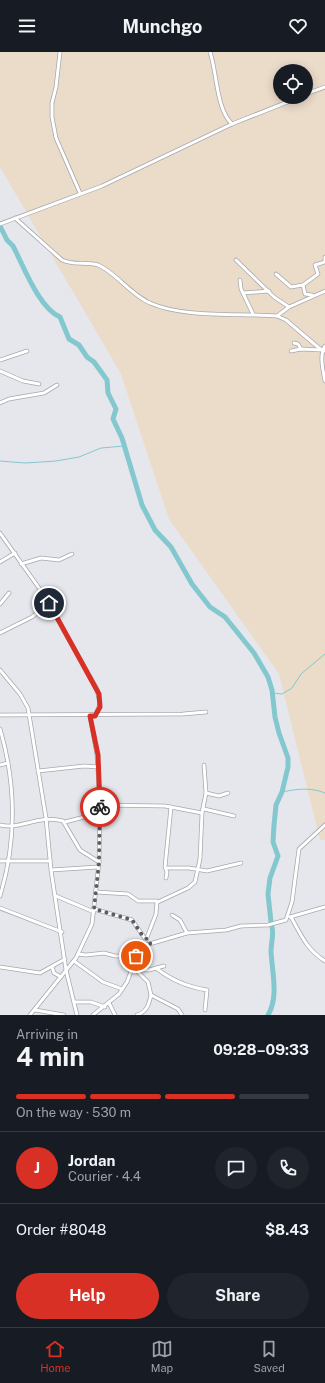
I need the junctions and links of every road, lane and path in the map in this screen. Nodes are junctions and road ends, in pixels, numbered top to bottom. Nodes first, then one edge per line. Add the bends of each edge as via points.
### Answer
1 (60, 52) edge
2 (210, 52) edge
3 (325, 86) edge
4 (313, 91) edge
5 (282, 104) edge
6 (232, 124) junction
7 (80, 194) junction
8 (15, 218) junction
9 (0, 224) edge
10 (325, 257) edge
11 (236, 260) dead end
12 (276, 274) dead end
13 (240, 280) dead end
14 (303, 285) junction
15 (269, 291) junction
16 (325, 291) edge
17 (243, 293) junction
18 (312, 295) junction
19 (288, 308) junction
20 (254, 314) junction
21 (277, 316) junction
22 (286, 320) junction
23 (294, 343) dead end
24 (325, 346) edge
25 (301, 349) junction
26 (27, 350) dead end
27 (324, 350) edge
28 (291, 351) dead end
29 (0, 360) edge
30 (0, 371) edge
31 (325, 381) edge
32 (39, 384) dead end
33 (57, 385) dead end
34 (0, 403) edge
35 (0, 533) edge
36 (15, 553) junction
37 (72, 554) dead end
38 (0, 562) edge
39 (21, 564) junction
40 (9, 593) dead end
41 (1, 600) edge
42 (49, 603) junction
43 (0, 604) edge
44 (0, 632) edge
45 (0, 670) edge
46 (206, 712) dead end
47 (0, 715) edge
48 (29, 715) junction
49 (90, 716) junction
50 (95, 716) junction
51 (0, 729) edge
52 (8, 763) junction
53 (0, 765) edge
54 (204, 765) dead end
55 (98, 767) junction
56 (38, 770) junction
57 (206, 793) junction
58 (228, 793) dead end
59 (100, 805) junction
60 (171, 807) junction
61 (203, 811) junction
62 (100, 813) junction
63 (234, 816) dead end
64 (46, 818) junction
65 (65, 822) junction
66 (0, 825) edge
67 (325, 825) edge
68 (13, 826) junction
69 (0, 861) edge
70 (8, 861) junction
71 (50, 861) junction
72 (99, 862) junction
73 (241, 863) dead end
74 (98, 867) junction
75 (167, 868) junction
76 (197, 869) junction
77 (51, 870) junction
78 (166, 878) dead end
79 (0, 883) edge
80 (4, 883) junction
81 (96, 892) junction
82 (0, 896) edge
83 (56, 896) junction
84 (158, 902) junction
85 (325, 907) edge
86 (0, 908) edge
87 (94, 910) junction
88 (172, 915) dead end
89 (290, 918) junction
90 (62, 932) junction
91 (187, 933) junction
92 (146, 940) junction
93 (151, 943) junction
94 (78, 954) junction
95 (136, 956) junction
96 (65, 959) junction
97 (74, 961) junction
98 (325, 961) edge
99 (164, 966) dead end
100 (0, 967) edge
101 (52, 967) junction
102 (133, 967) junction
103 (156, 968) junction
104 (66, 970) junction
105 (137, 970) junction
106 (61, 977) junction
107 (122, 989) junction
108 (151, 995) junction
109 (74, 1002) junction
110 (109, 1003) junction
111 (104, 1007) junction
112 (35, 1010) junction
113 (205, 1010) dead end
114 (30, 1015) edge
115 (64, 1015) edge
116 (76, 1015) edge
117 (93, 1015) edge
118 (115, 1015) edge
119 (137, 1015) edge
120 (182, 1015) edge

1 - 7 street via 52,117 56,138
2 - 6 street via 225,116
3 - 4 street
5 - 6 street
6 - 7 street
7 - 8 street
8 - 9 street
8 - 20 street via 57,257 71,264 102,267 136,295 153,305 184,313
10 - 14 street via 324,262 316,265 318,274
11 - 15 street
12 - 14 street via 291,287
13 - 17 street
14 - 18 street via 305,294
15 - 17 street
15 - 19 street
16 - 18 street
17 - 20 street
18 - 19 street
19 - 21 street
19 - 22 street
20 - 21 street
21 - 22 street
22 - 27 street
23 - 25 street
24 - 27 street
25 - 27 street
25 - 28 street
26 - 29 street
27 - 31 street
30 - 32 street via 23,381
33 - 34 street via 44,393
35 - 36 street
36 - 38 street
36 - 39 street
37 - 39 street via 59,560 41,558
39 - 42 street
40 - 41 street
41 - 43 street
42 - 44 street via 32,617
42 - 50 street via 99,694 100,707
45 - 48 street via 20,694
46 - 50 street
47 - 48 street
48 - 49 street
48 - 56 street
49 - 50 street
49 - 55 street via 96,739
51 - 52 street
52 - 53 street
52 - 68 street
54 - 57 street
55 - 56 street
55 - 59 street
56 - 64 street
57 - 58 street via 219,796
57 - 61 street
59 - 60 street
59 - 62 street
60 - 61 street
60 - 75 street via 165,867
61 - 63 street
61 - 76 street
62 - 65 street
62 - 72 street
64 - 65 street
64 - 68 street
64 - 71 street
65 - 72 street via 80,850
66 - 68 street
67 - 89 street via 299,849
68 - 70 street
69 - 70 street
70 - 71 street
70 - 80 street
71 - 77 street
72 - 74 street
73 - 76 street via 207,871
74 - 77 street
74 - 81 street
75 - 76 street
75 - 78 street
76 - 84 street via 195,882 190,887
77 - 83 street
79 - 80 street
80 - 82 street
81 - 84 street via 128,894 135,900
81 - 87 street
83 - 87 street
83 - 90 street
84 - 92 street
85 - 89 street
86 - 90 street
87 - 92 street via 132,920
87 - 94 street via 92,924
88 - 91 street via 180,920
89 - 91 street via 268,925
89 - 98 street via 310,949
90 - 96 street
91 - 93 street
92 - 93 street
93 - 95 street via 142,948
94 - 95 street
94 - 97 street
95 - 102 street
96 - 101 street
96 - 104 street
97 - 104 street
97 - 107 street via 103,982
99 - 103 street
100 - 101 street via 40,973
101 - 106 street via 54,973
102 - 105 street
102 - 107 street
103 - 105 street
103 - 113 street via 191,987 207,990
104 - 106 street
104 - 109 street
105 - 108 street via 148,982
106 - 112 street
107 - 110 street
108 - 119 street via 147,1008
108 - 120 street via 178,1009
109 - 111 street via 91,1002
109 - 116 street
110 - 111 street
110 - 118 street
111 - 117 street
112 - 114 street
112 - 115 street

